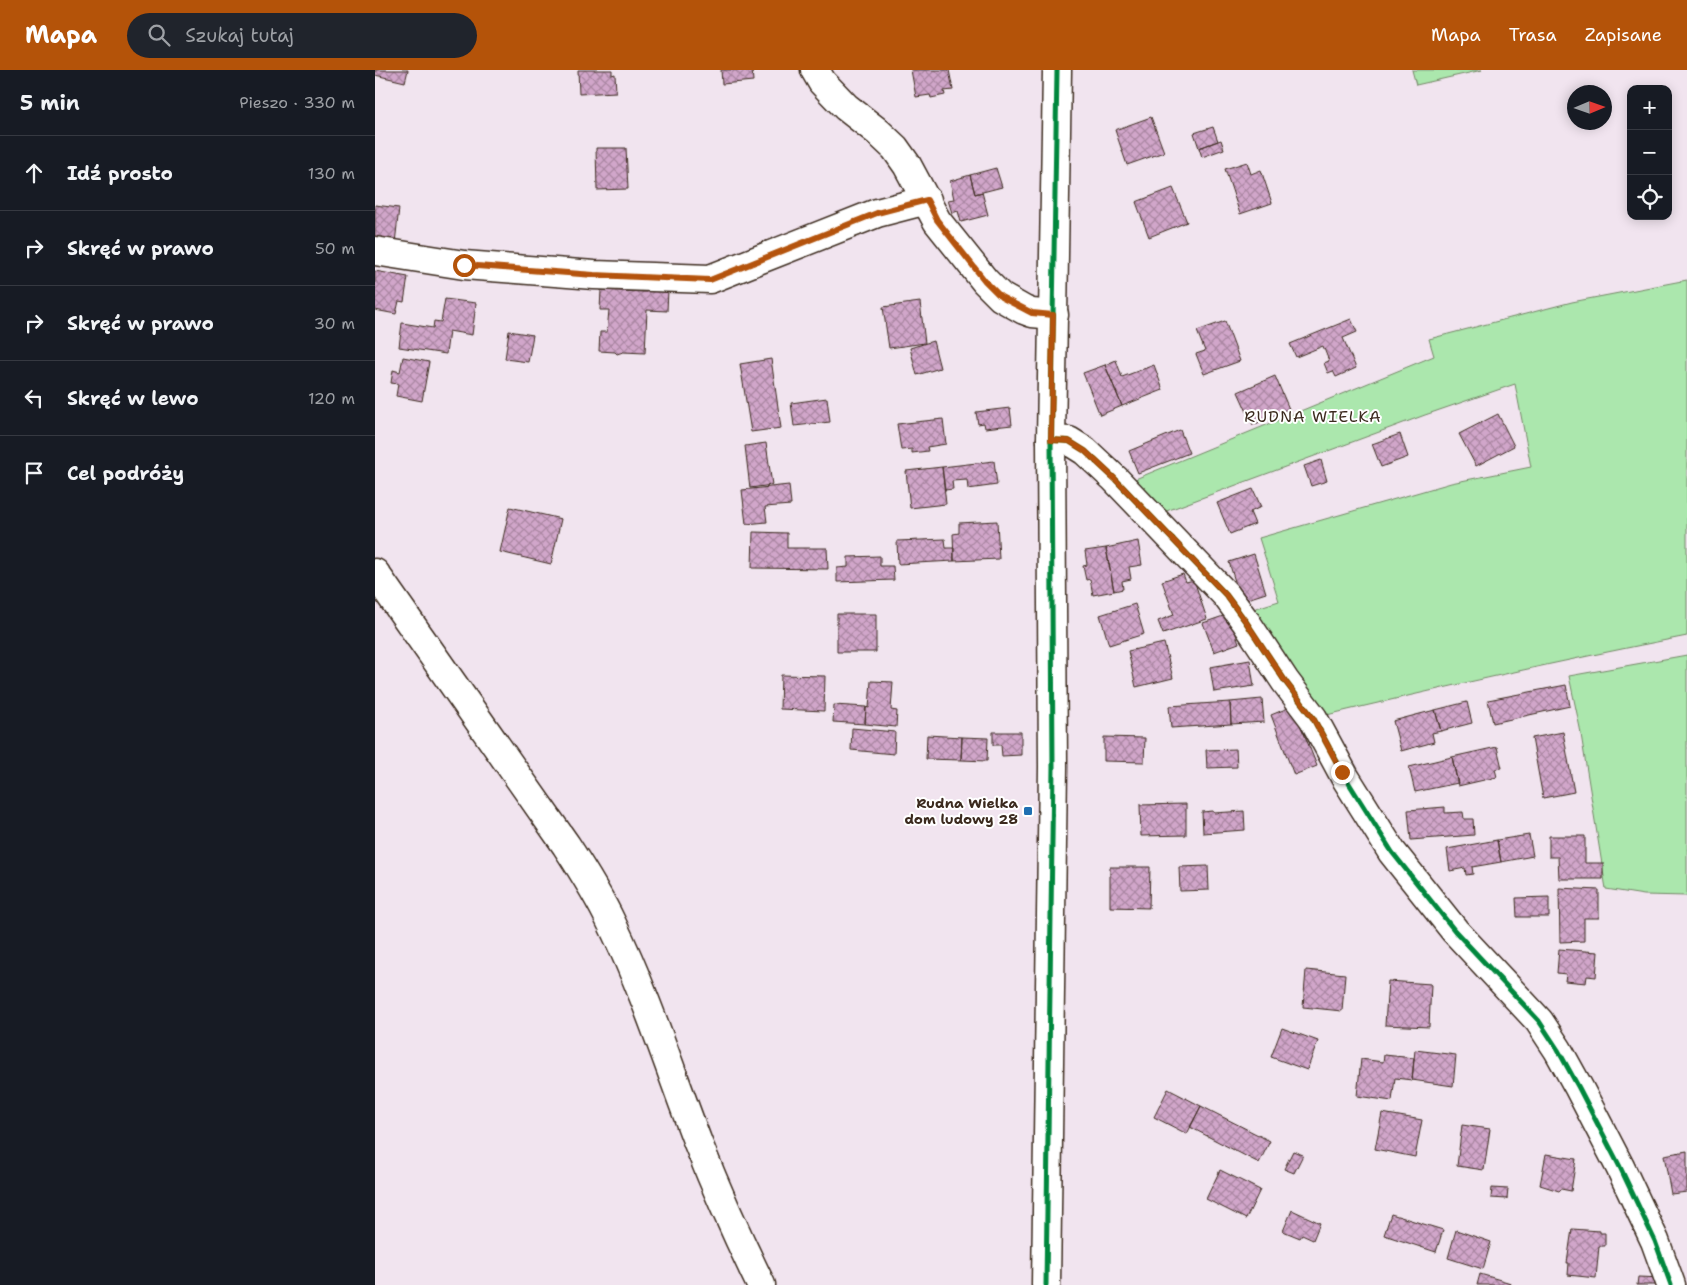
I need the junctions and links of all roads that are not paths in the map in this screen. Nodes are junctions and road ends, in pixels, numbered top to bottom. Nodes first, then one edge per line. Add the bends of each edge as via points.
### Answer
1 (815, 70) edge
2 (1057, 70) edge
3 (927, 200) junction
4 (375, 251) edge
5 (1053, 315) junction
6 (1051, 440) junction
7 (375, 573) edge
8 (761, 1285) edge
9 (1046, 1285) edge
10 (1671, 1285) edge

1 - 3 street via 846,107 895,148
2 - 5 street
3 - 4 street via 877,213 710,280 464,265
3 - 5 street via 937,220 1001,297 1032,313
5 - 6 street
6 - 9 street via 1053,767
6 - 10 street via 1069,441 1085,451 1226,595 1313,718 1392,852 1455,931 1539,1021 1575,1080 1620,1167 1655,1241
7 - 8 street via 592,885 634,973 731,1223

